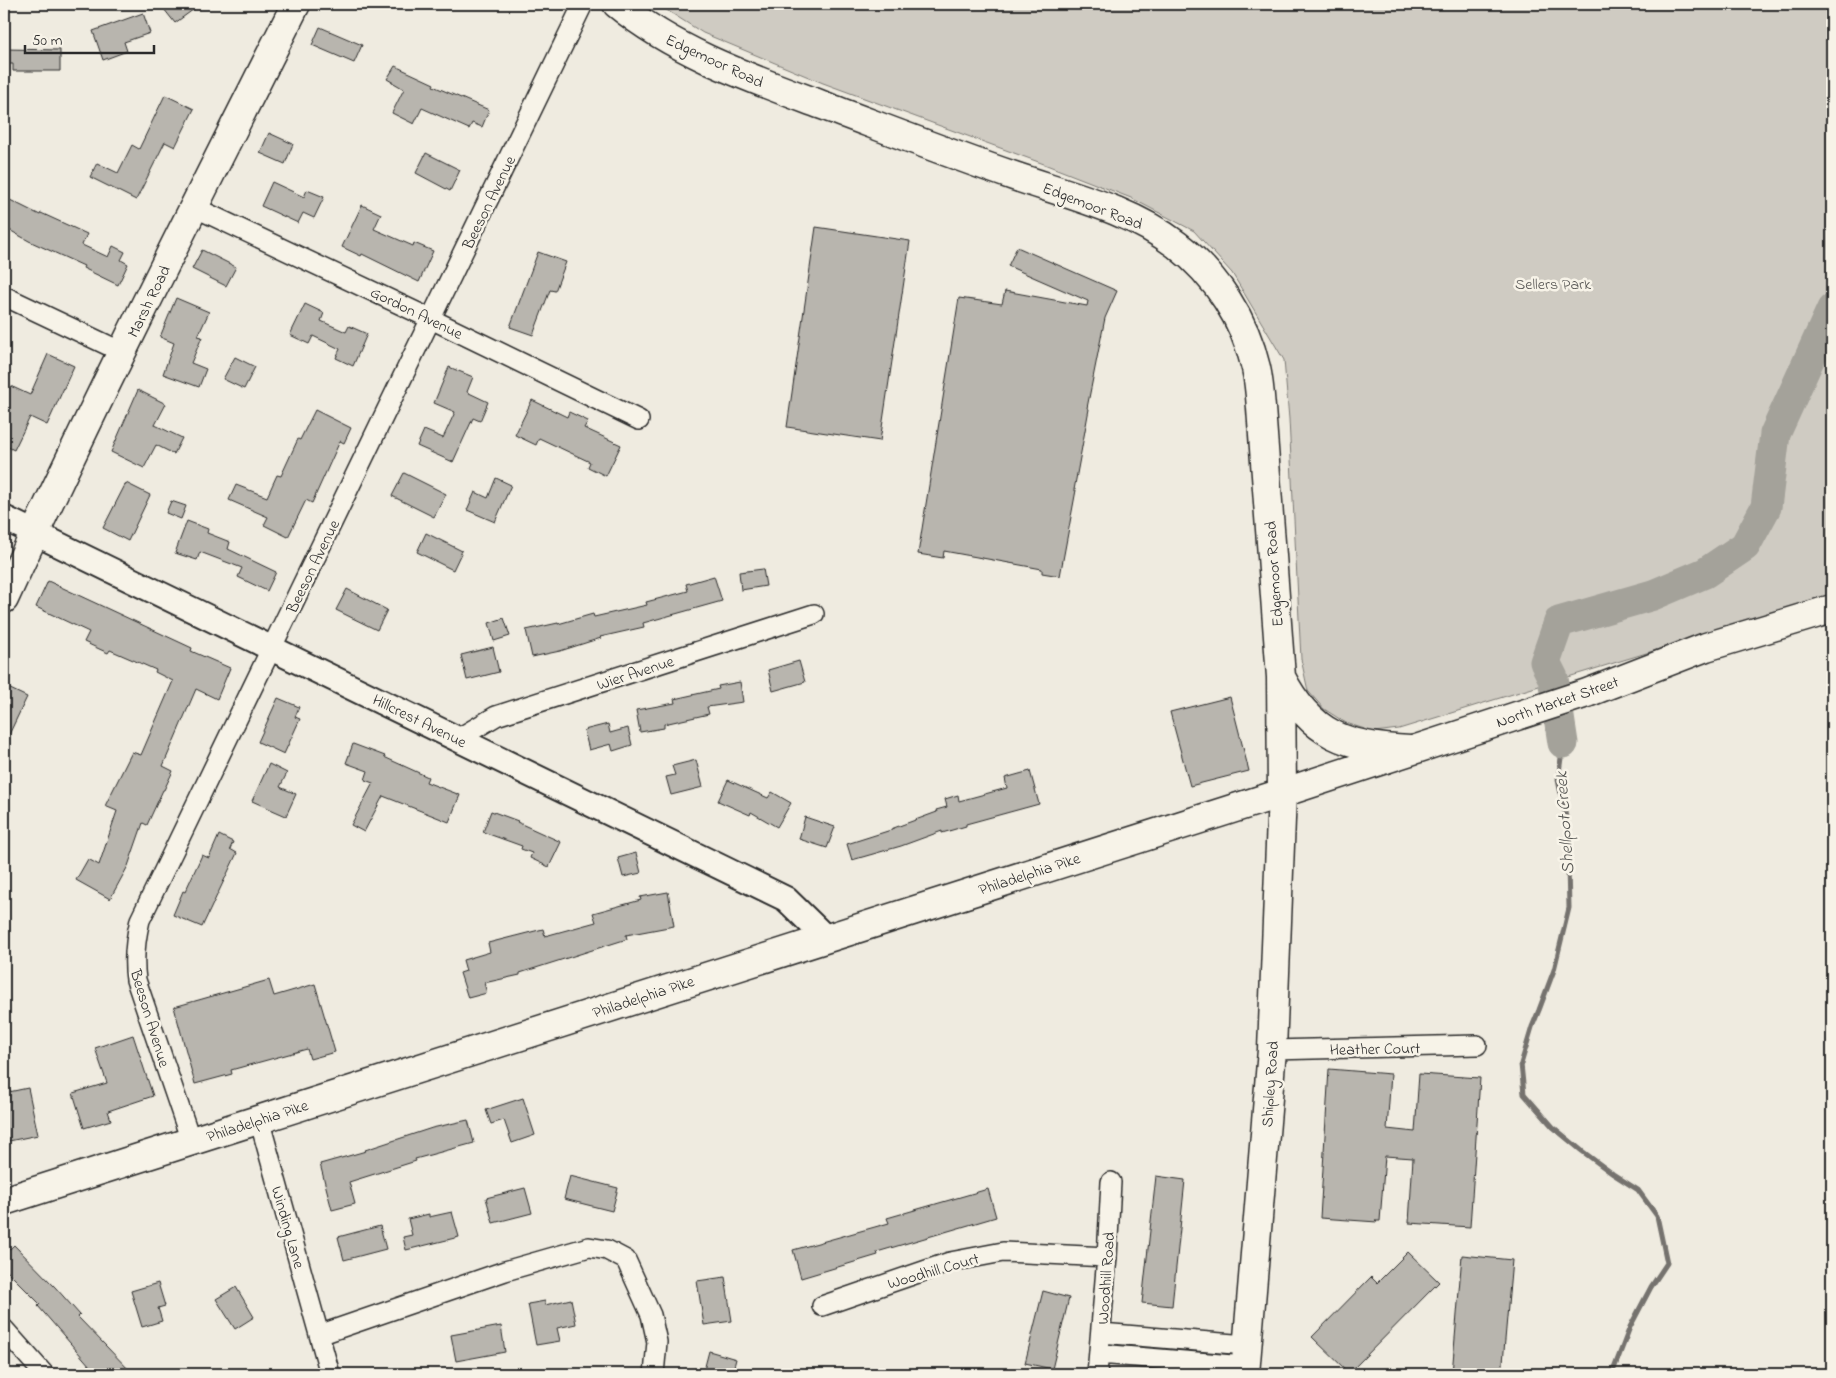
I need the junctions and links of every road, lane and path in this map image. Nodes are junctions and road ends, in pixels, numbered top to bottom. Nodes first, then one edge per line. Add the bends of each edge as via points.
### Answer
1 (296, 4) edge
2 (583, 4) edge
3 (617, 4) edge
4 (194, 206) junction
5 (4, 296) edge
6 (431, 319) junction
7 (122, 352) junction
8 (639, 420) dead end
9 (4, 518) edge
10 (34, 533) junction
11 (4, 599) edge
12 (1832, 609) edge
13 (814, 614) dead end
14 (272, 649) junction
15 (1281, 677) junction
16 (459, 738) junction
17 (1410, 750) junction
18 (1282, 793) junction
19 (826, 938) junction
20 (1477, 1046) dead end
21 (1272, 1050) junction
22 (259, 1119) junction
23 (191, 1141) junction
24 (1111, 1182) dead end
25 (4, 1201) edge
26 (1107, 1257) junction
27 (822, 1306) dead end
28 (4, 1329) edge
29 (1101, 1333) junction
30 (319, 1335) junction
31 (1099, 1354) junction
32 (1245, 1362) edge
33 (44, 1374) edge
34 (330, 1374) edge
35 (654, 1374) edge
36 (1097, 1374) edge

1 - 4 main road, Marsh Road
2 - 6 street, Beeson Avenue
3 - 15 main road, Edgemoor Road via 667,39 724,67 1146,225 1164,236 1207,274 1236,314 1256,369
4 - 6 street, Gordon Avenue
4 - 7 main road, Marsh Road
5 - 7 street
6 - 8 street, Gordon Avenue
6 - 14 street, Beeson Avenue
7 - 10 main road, Marsh Road
9 - 10 street, Hillcrest Avenue
10 - 11 main road, Marsh Road
10 - 14 street, Hillcrest Avenue
12 - 17 main road, North Market Street via 1706,647 1587,693
13 - 16 street, Wier Avenue via 496,716
14 - 16 street, Hillcrest Avenue
14 - 23 street, Beeson Avenue via 144,908 136,934 136,980
15 - 17 main road via 1300,708 1322,729 1360,745
15 - 18 main road, Edgemoor Road
16 - 19 street, Hillcrest Avenue via 786,899
17 - 18 main road, North Market Street
18 - 19 main road, Philadelphia Pike
18 - 21 main road, Shipley Road
19 - 22 main road, Philadelphia Pike
20 - 21 street, Heather Court
21 - 32 main road, Shipley Road
22 - 23 main road, Philadelphia Pike
22 - 30 street, Winding Lane
23 - 25 main road, Philadelphia Pike
24 - 26 street, Woodhill Road
26 - 27 street, Woodhill Court via 1002,1252 950,1262
26 - 29 street, Woodhill Road
28 - 33 street
29 - 31 street, Woodhill Road
29 - 32 street
30 - 34 street, Winding Lane
30 - 35 street via 505,1271 589,1247 607,1250 626,1260 651,1315 658,1342
31 - 32 street
31 - 36 street, Woodhill Road

